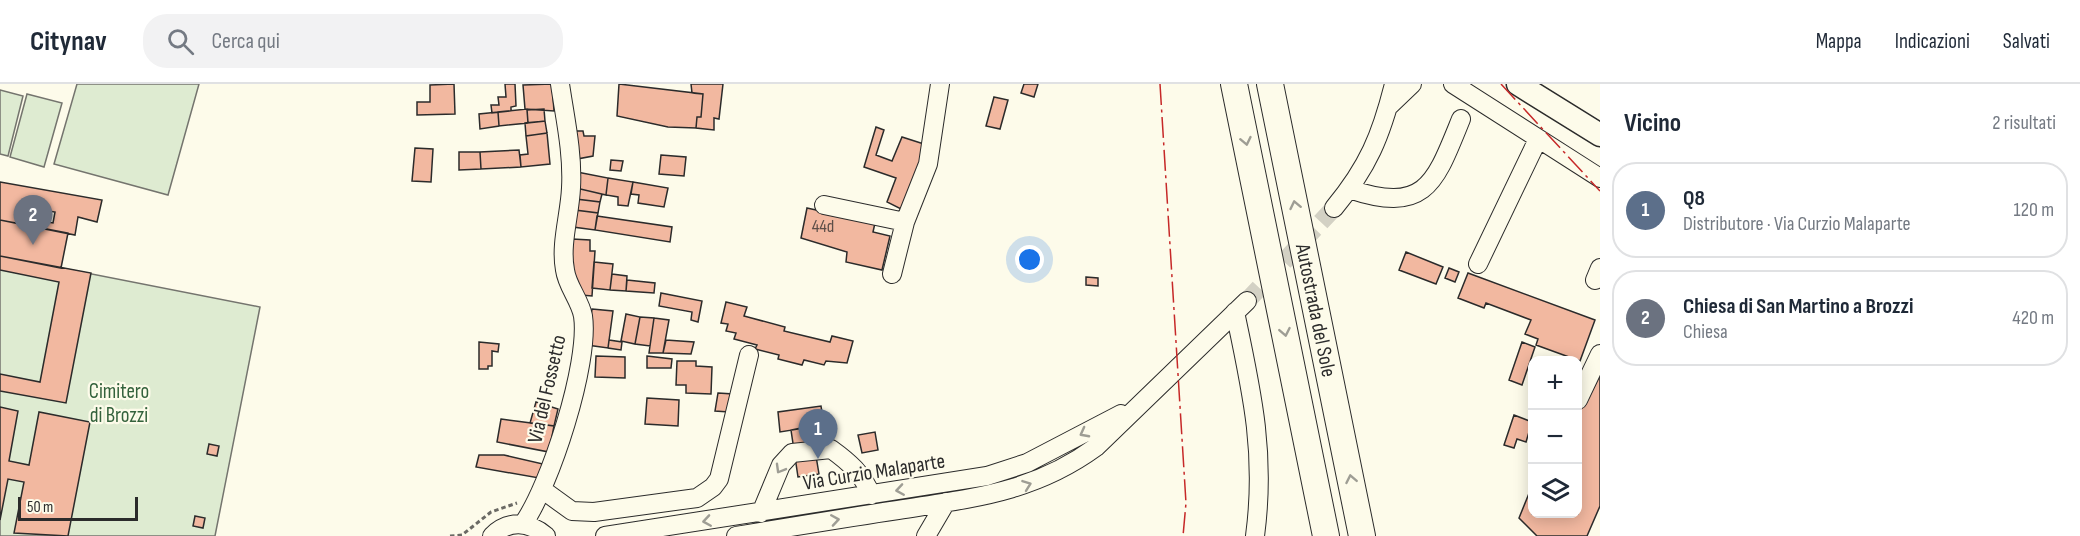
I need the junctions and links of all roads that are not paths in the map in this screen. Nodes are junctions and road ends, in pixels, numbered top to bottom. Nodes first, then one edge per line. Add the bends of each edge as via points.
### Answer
1 (560, 84) edge
2 (940, 84) edge
3 (1234, 84) edge
4 (1270, 84) edge
5 (1394, 84) edge
6 (1412, 84) edge
7 (1453, 84) edge
8 (1518, 84) edge
9 (1389, 106) junction
10 (1461, 119) dead end
11 (1600, 135) edge
12 (1538, 139) junction
13 (1600, 178) edge
14 (1349, 189) junction
15 (824, 205) dead end
16 (1334, 208) tunnel mouth
17 (905, 222) junction
18 (1478, 264) dead end
19 (892, 274) dead end
20 (1600, 354) edge
21 (750, 356) dead end
22 (1582, 392) edge
23 (1137, 407) junction
24 (543, 490) junction
25 (871, 495) junction
26 (946, 502) junction
27 (761, 513) junction
28 (523, 524) junction
29 (806, 525) junction
30 (492, 536) edge
31 (546, 536) edge
32 (605, 536) edge
33 (736, 536) edge
34 (821, 536) edge
35 (926, 536) edge
36 (1255, 536) edge
37 (1326, 536) edge
38 (1362, 536) edge

1 - 24 street, Via del Fossetto via 571,168 565,271 583,315 583,330 575,384
2 - 17 street via 928,164
3 -> 37 highway, Autostrada del Sole
38 -> 4 highway, Autostrada del Sole
5 - 9 street
6 - 9 street
7 - 12 street
8 - 11 main road
9 - 14 street via 1380,137
10 - 14 street via 1440,170 1415,194 1400,199 1377,198
12 - 13 street
12 - 18 street
14 - 16 street
15 - 17 street
17 - 19 street
20 - 22 street
21 - 24 street via 719,479 705,494 686,500 582,513 562,506
23 -> 25 street, Via Curzio Malaparte via 1027,463 987,476
26 -> 23 street, Via Curzio Malaparte via 1012,490 1070,465 1096,447
23 - 36 street, Via Curzio Malaparte via 1241,306 1261,465
24 - 28 street, Via del Fossetto
25 - 27 street, Via Curzio Malaparte
25 -> 27 street via 851,463 831,449 792,453 781,465
29 -> 26 street, Via Curzio Malaparte
26 - 35 street
27 -> 32 street, Via Curzio Malaparte
28 - 30 street via 509,525
28 - 31 street
29 - 33 street, Via Curzio Malaparte
29 - 34 street

